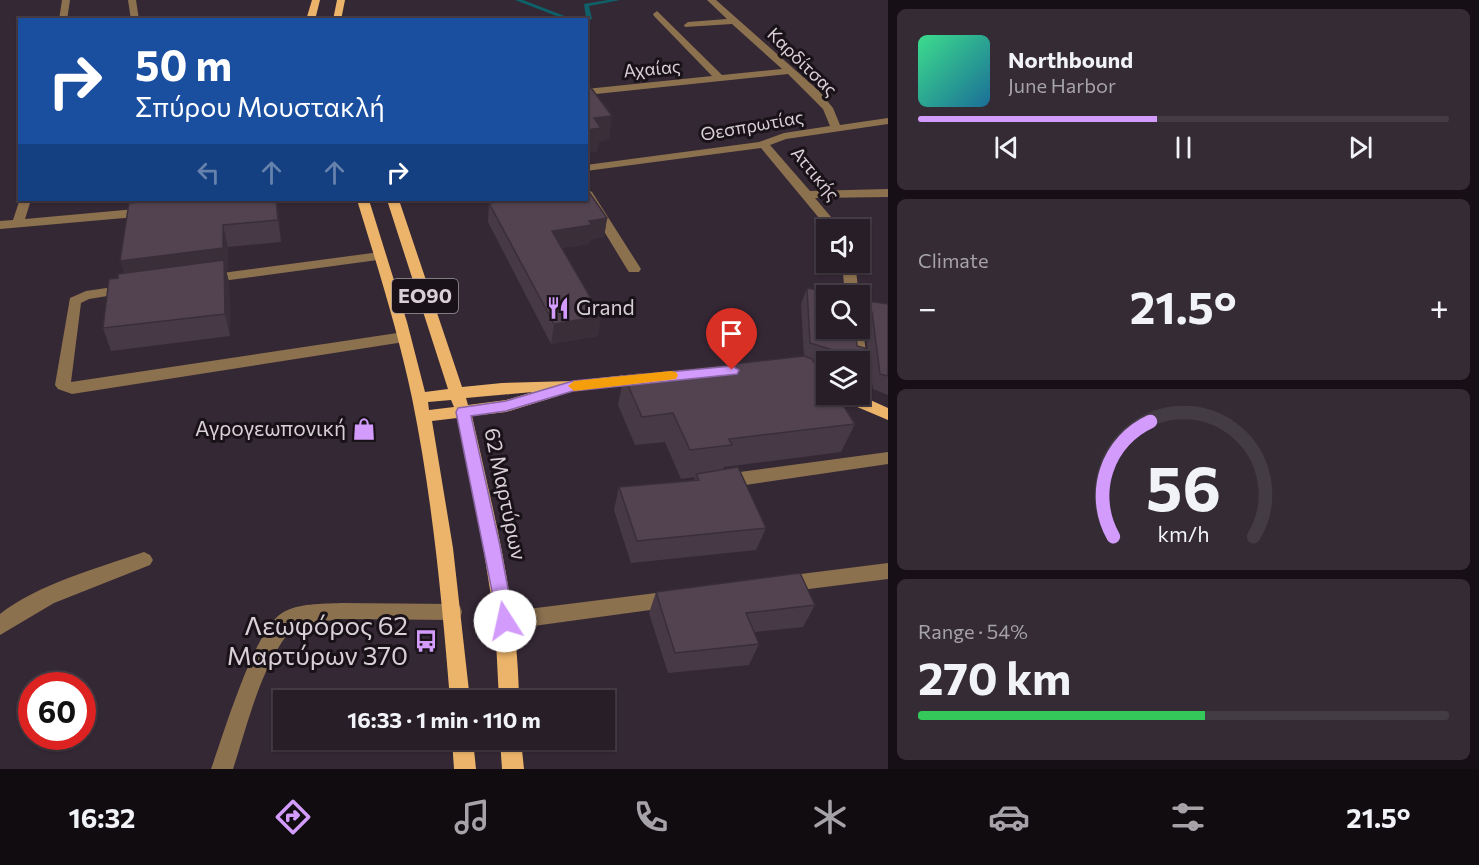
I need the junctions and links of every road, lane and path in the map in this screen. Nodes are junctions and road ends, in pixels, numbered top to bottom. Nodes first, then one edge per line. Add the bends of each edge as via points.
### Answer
1 (66, 0) edge
2 (132, 0) edge
3 (316, 0) edge
4 (341, 0) edge
5 (711, 0) edge
6 (657, 14) dead end
7 (63, 18) edge
8 (135, 18) edge
9 (311, 18) edge
10 (337, 18) edge
11 (734, 21) junction
12 (688, 25) dead end
13 (791, 71) junction
14 (720, 79) junction
15 (588, 92) edge
16 (888, 121) edge
17 (836, 128) junction
18 (764, 145) junction
19 (588, 168) edge
20 (888, 193) edge
21 (588, 195) edge
22 (808, 195) junction
23 (25, 201) edge
24 (363, 201) edge
25 (393, 201) edge
26 (162, 210) edge
27 (827, 219) edge
28 (18, 224) junction
29 (0, 225) edge
30 (380, 256) junction
31 (634, 269) dead end
32 (192, 281) edge
33 (145, 287) edge
34 (404, 337) junction
35 (661, 376) edge
36 (573, 386) junction
37 (457, 393) junction
38 (419, 398) junction
39 (864, 405) edge
40 (463, 412) junction
41 (888, 414) edge
42 (422, 417) junction
43 (888, 458) edge
44 (714, 483) edge
45 (144, 560) dead end
46 (888, 571) edge
47 (772, 586) edge
48 (691, 597) edge
49 (453, 612) junction
50 (505, 621) junction
51 (0, 626) edge
52 (459, 690) edge
53 (508, 690) edge
54 (464, 750) edge
55 (512, 750) edge
56 (222, 769) edge
57 (465, 769) edge
58 (513, 769) edge

1 - 7 street
2 - 8 street
3 - 9 main road
4 - 10 main road
5 - 11 street, Καρδίτσας
6 - 14 street, Αχαίας
11 - 12 street
11 - 13 street, Καρδίτσας
13 - 14 street, Αχαίας
13 - 17 street, Καρδίτσας via 822,100
14 - 15 street, Αχαίας
16 - 17 street, Θεσπρωτίας
17 - 18 street, Θεσπρωτίας via 784,136
18 - 19 street, Θεσπρωτίας
18 - 22 street, Αττικής
20 - 22 street
21 - 31 street
22 - 27 street, Αττικής
23 - 28 street
24 - 30 main road, ΕΟ90
25 - 37 main road, 62 Μαρτύρων / ΕΟ90
26 - 28 street
28 - 29 street
30 - 32 street
30 - 34 main road, ΕΟ90
33 - 34 street via 86,295 75,301 63,385 72,389
34 - 38 main road, ΕΟ90
35 - 36 main road
36 - 37 main road
36 - 40 main road via 506,406
37 - 38 main road
37 - 40 main road, 62 Μαρτύρων / ΕΟ90
38 - 42 main road, ΕΟ90
39 - 41 main road
40 - 42 main road
40 - 50 main road, 62 Μαρτύρων / ΕΟ90
42 - 49 main road, ΕΟ90
43 - 44 street
45 - 51 street via 31,604
46 - 47 street
48 - 50 street
49 - 52 main road, ΕΟ90
49 - 56 street via 318,612 288,619 272,641 255,678
50 - 53 main road, 62 Μαρτύρων / ΕΟ90
54 - 57 main road
55 - 58 main road

